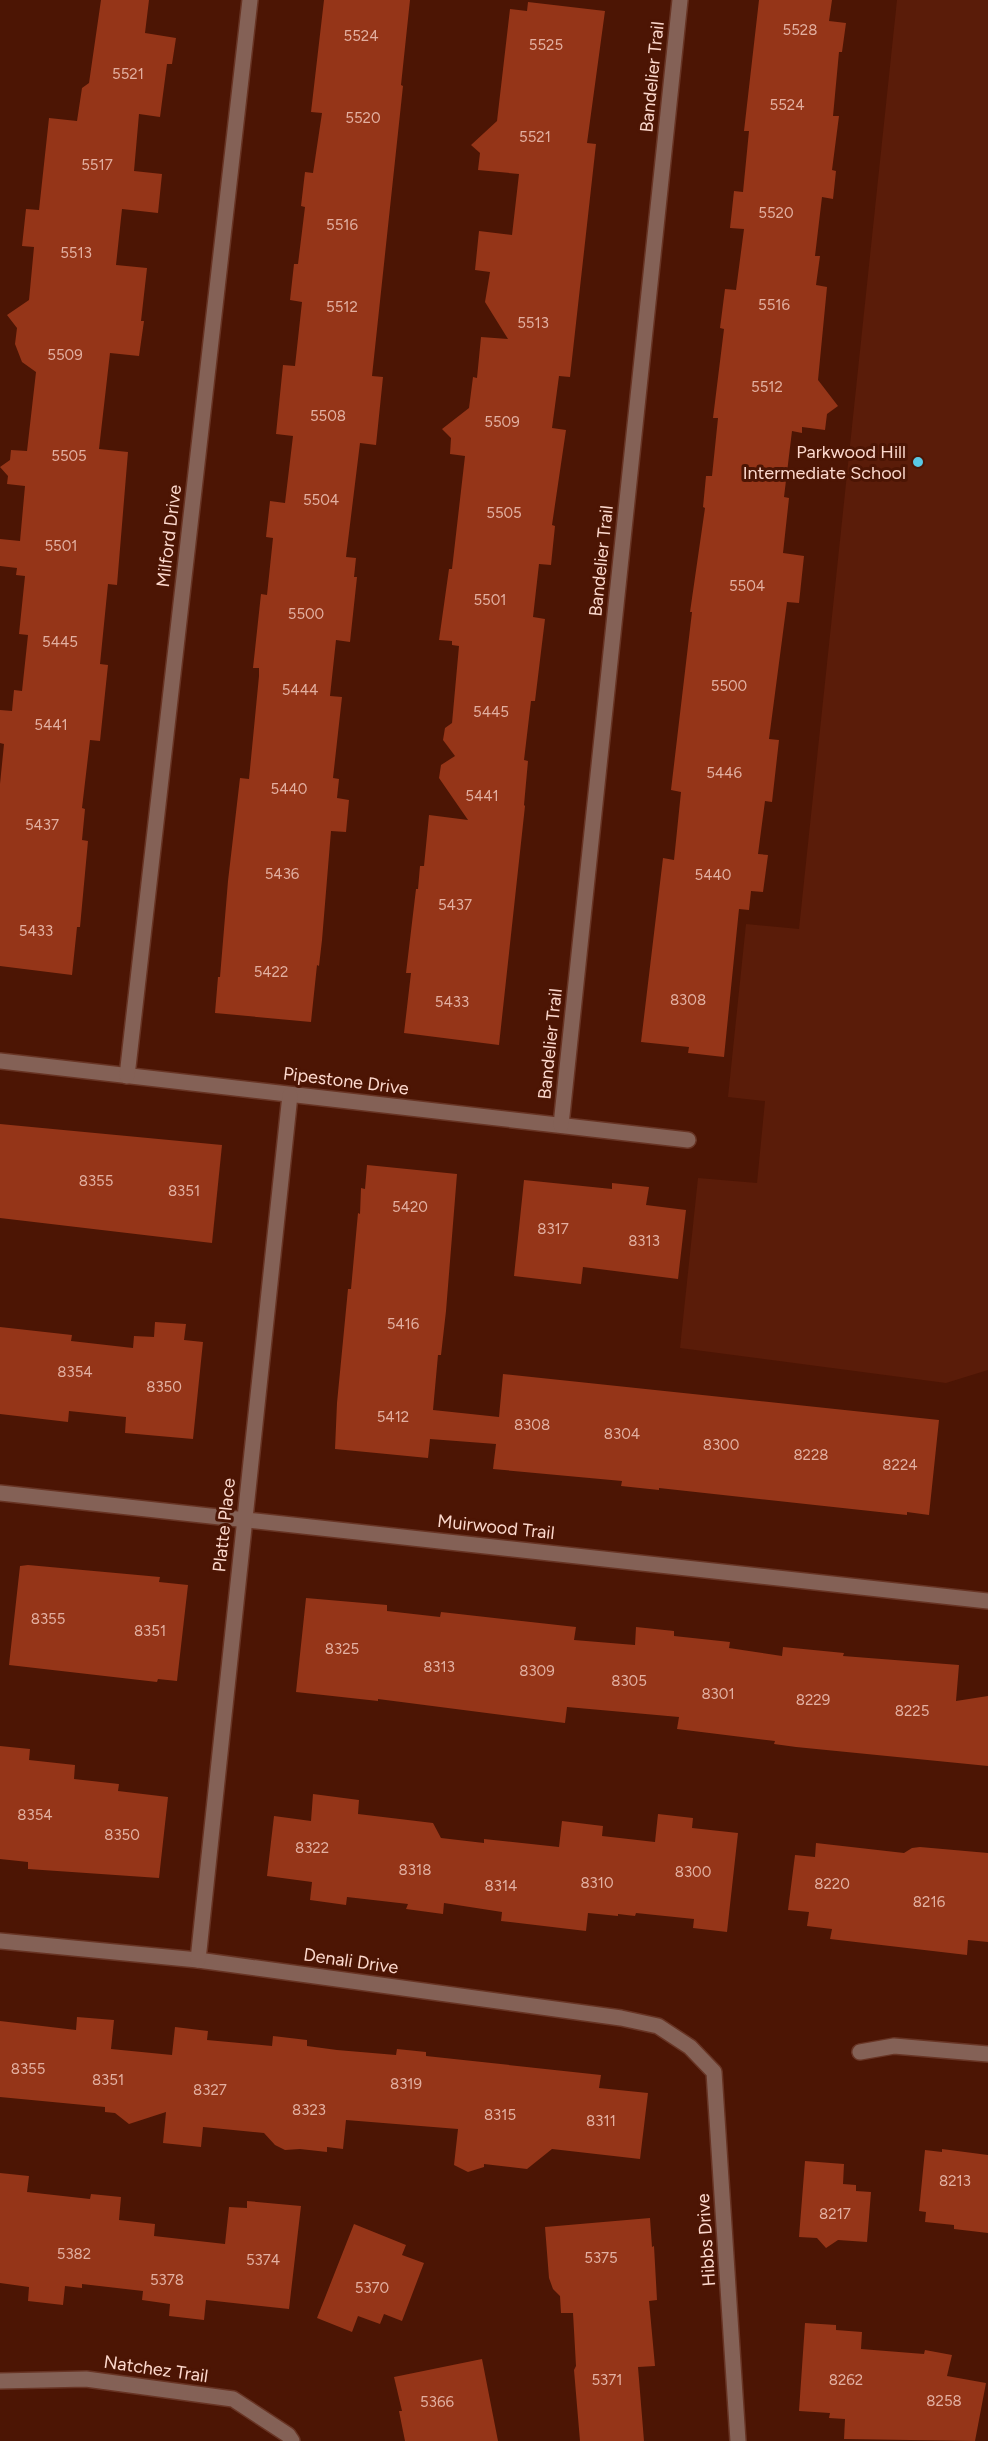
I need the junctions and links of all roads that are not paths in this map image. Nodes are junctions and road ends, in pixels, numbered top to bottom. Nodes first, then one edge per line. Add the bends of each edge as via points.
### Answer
1 (250, 0) edge
2 (680, 0) edge
3 (0, 1061) edge
4 (127, 1076) junction
5 (291, 1095) junction
6 (561, 1125) junction
7 (688, 1140) dead end
8 (0, 1493) edge
9 (245, 1519) junction
10 (988, 1601) edge
11 (0, 1941) edge
12 (198, 1960) junction
13 (690, 2047) joint
14 (860, 2052) dead end
15 (988, 2054) edge
16 (0, 2380) edge
17 (292, 2441) edge
18 (738, 2441) edge

1 - 4 street, Milford Drive
2 - 6 street, Bandelier Trail
3 - 4 street, Pipestone Drive
4 - 5 street, Pipestone Drive
5 - 6 street, Pipestone Drive
5 - 9 street, Platte Place
6 - 7 street, Pipestone Drive
8 - 9 street, Muirwood Trail
9 - 10 street, Muirwood Trail
9 - 12 street, Platte Place
11 - 12 street, Denali Drive
12 - 13 street, Denali Drive via 621,2018 658,2026
13 - 18 street, Hibbs Drive via 714,2072
14 - 15 street via 894,2046
16 - 17 street, Natchez Trail via 86,2379 233,2399

